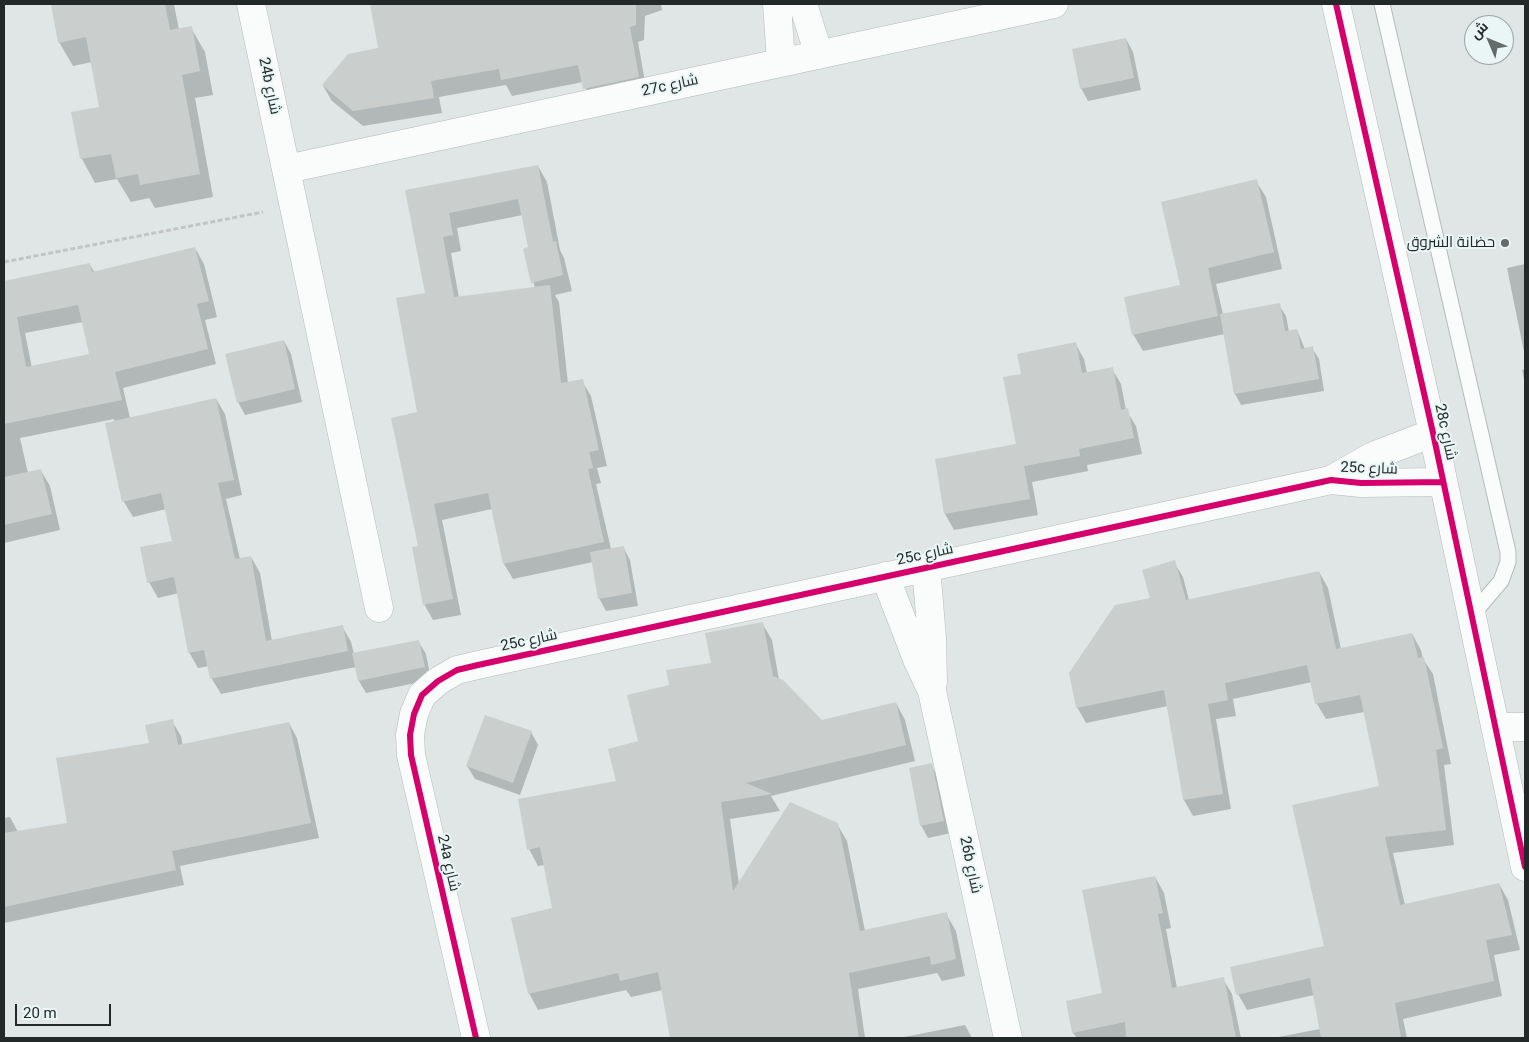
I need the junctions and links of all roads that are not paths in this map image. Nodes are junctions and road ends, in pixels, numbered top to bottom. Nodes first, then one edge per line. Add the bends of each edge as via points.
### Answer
1 (251, 4) edge
2 (777, 4) edge
3 (803, 4) edge
4 (1054, 4) edge
5 (1336, 4) edge
6 (1382, 4) edge
7 (819, 56) junction
8 (781, 62) junction
9 (287, 169) junction
10 (1433, 433) junction
11 (1331, 480) junction
12 (1443, 482) junction
13 (926, 567) junction
14 (885, 576) junction
15 (379, 608) dead end
16 (1472, 615) junction
17 (932, 691) junction
18 (422, 695) joint
19 (1525, 726) edge
20 (1496, 727) junction
21 (1518, 784) edge
22 (1525, 866) edge
23 (476, 1038) edge
24 (1008, 1038) edge

1 - 9 street, 24b شارع
2 - 8 street
3 - 7 street
4 - 7 street, 27c شارع
5 - 10 street, 28c شارع
6 - 16 lane via 1508,552 1501,581
7 - 8 street, 27c شارع
8 - 9 street, 27c شارع
9 - 15 street, 24b شارع
10 - 11 street, 25c شارع via 1373,456
10 - 12 street, 28c شارع
11 - 12 street, 25c شارع
11 - 13 street, 25c شارع
12 - 16 street, 28c شارع
13 - 14 street, 25c شارع
13 - 17 street, 26b شارع via 932,638
14 - 17 street, 26b شارع
14 - 18 street, 25c شارع via 457,670 438,680
16 - 20 street, 28c شارع
17 - 24 street, 26b شارع
18 - 23 street, 24a شارع via 414,714 410,755
19 - 20 street
20 - 21 street, 28c شارع
21 - 22 street, 28c شارع

